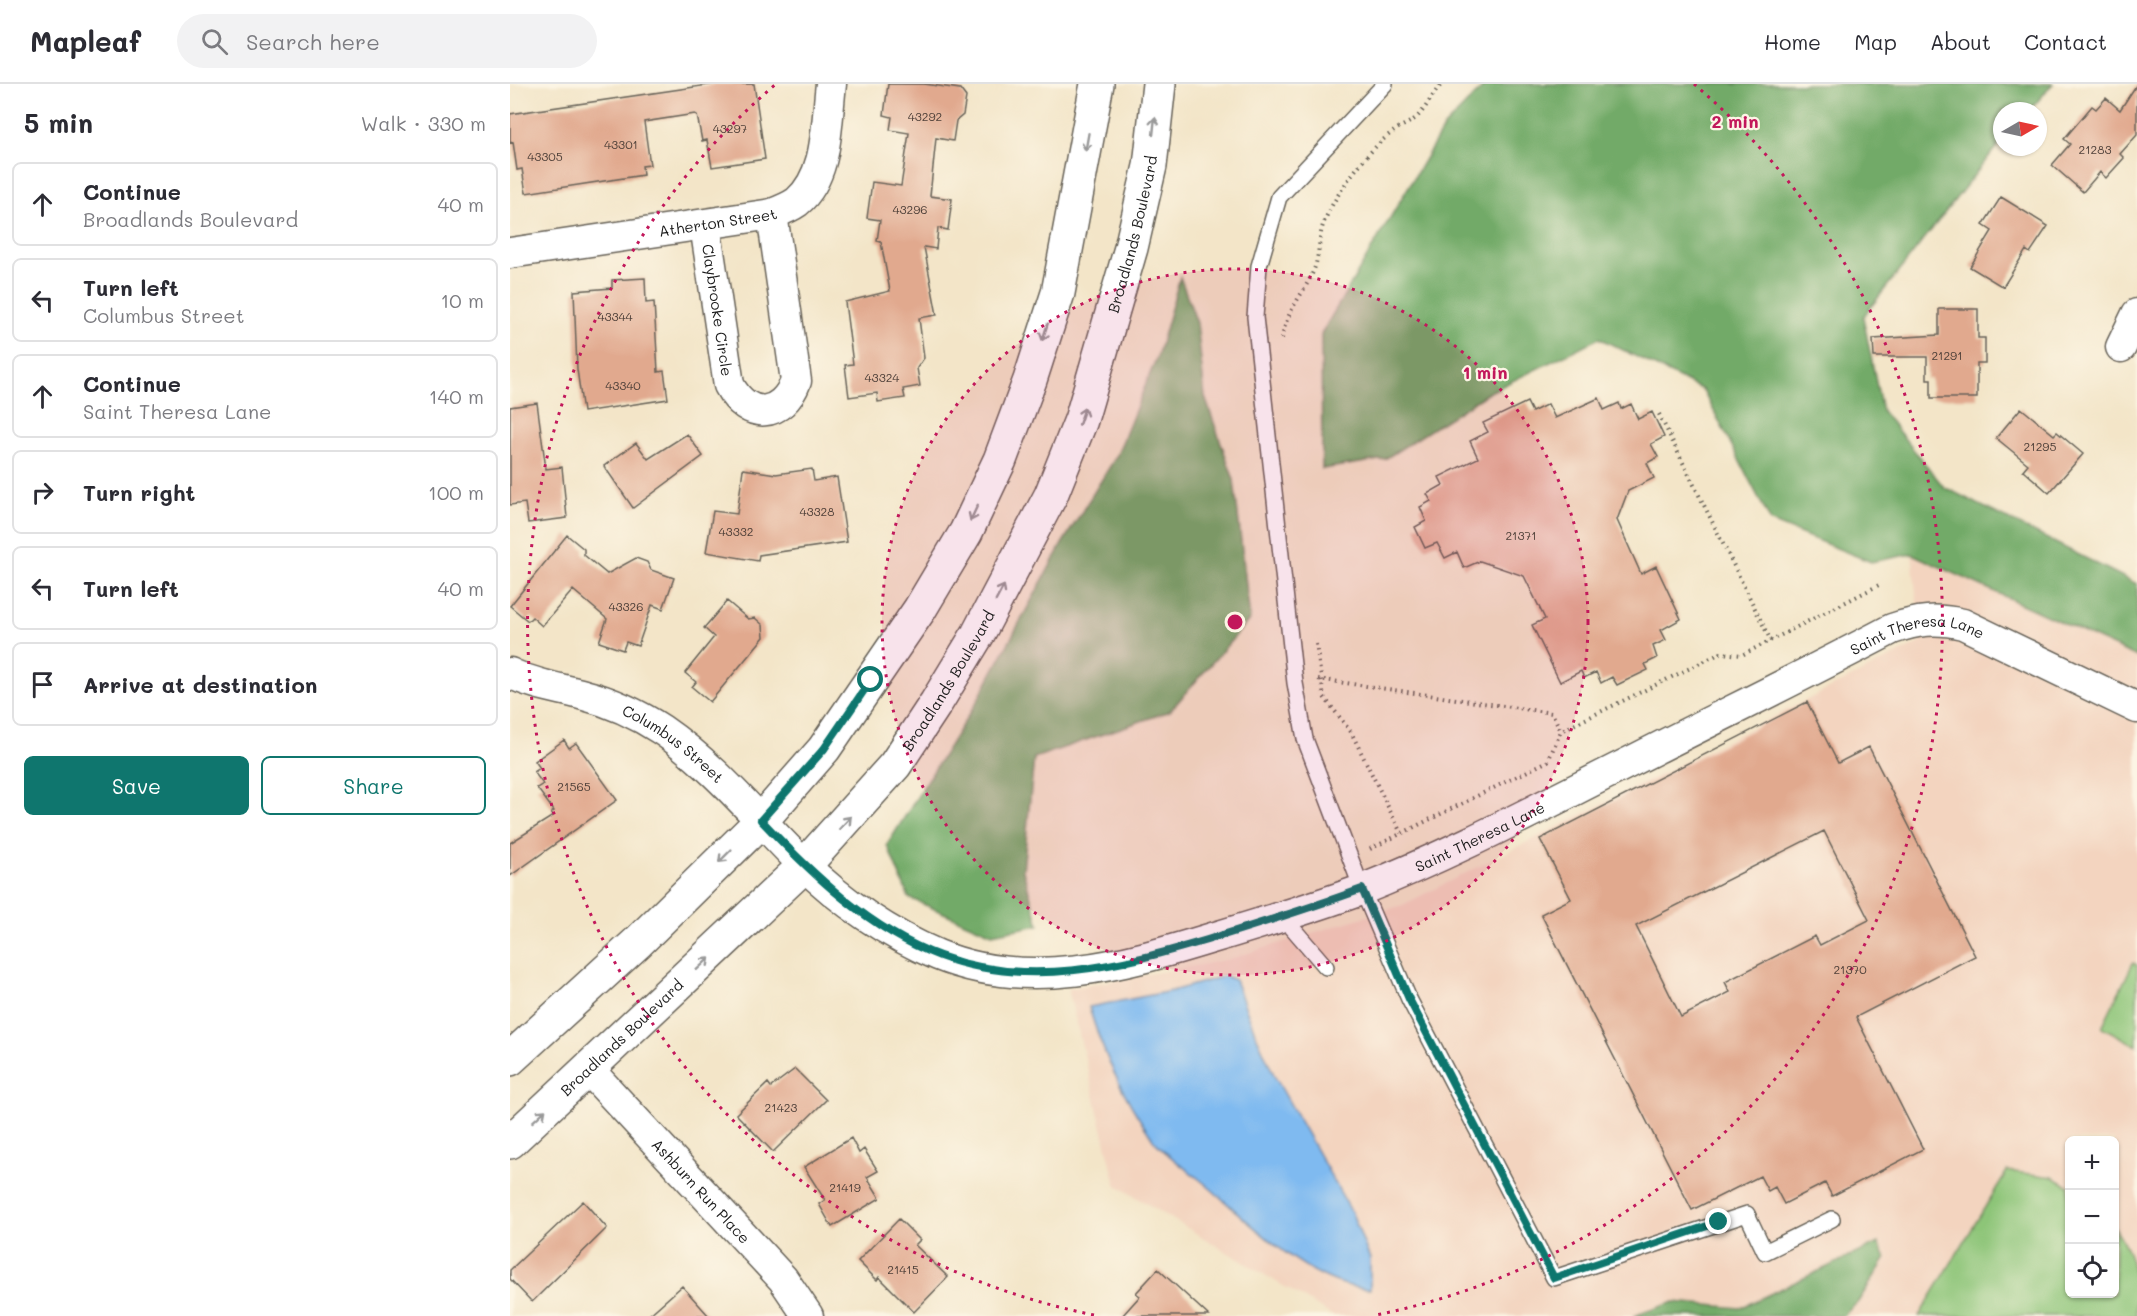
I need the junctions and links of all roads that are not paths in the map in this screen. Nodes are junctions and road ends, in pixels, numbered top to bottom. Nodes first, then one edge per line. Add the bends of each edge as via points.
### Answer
1 (831, 84) edge
2 (1097, 84) edge
3 (1159, 84) edge
4 (1385, 84) edge
5 (772, 214) junction
6 (705, 225) junction
7 (510, 253) edge
8 (2137, 314) edge
9 (2121, 347) dead end
10 (511, 676) edge
11 (2137, 708) edge
12 (761, 820) junction
13 (804, 866) junction
14 (1362, 889) junction
15 (1283, 917) junction
16 (1326, 967) dead end
17 (510, 1059) edge
18 (589, 1070) junction
19 (510, 1142) edge
20 (1832, 1219) dead end
21 (808, 1316) edge

1 - 5 street, Atherton Street via 821,164 812,185 796,203
2 -> 12 main road via 1058,293 1000,460 966,532 920,609 824,749
13 -> 3 main road, Broadlands Boulevard via 901,756 978,634 1051,495 1081,420 1131,248 1150,166
4 - 14 lane via 1279,197 1259,266 1255,317 1295,682 1305,739
5 - 6 street, Atherton Street
5 - 6 street, Claybrooke Circle via 796,381 790,396 779,406 764,411 748,408 736,399 729,385
6 - 7 street, Atherton Street
8 - 9 street
10 - 12 street, Columbus Street via 589,696 631,712 702,760
11 - 14 street, Saint Theresa Lane via 1963,624 1917,620 1892,629 1475,839
12 - 13 street, Columbus Street
12 -> 17 main road via 638,942
13 - 15 street, Saint Theresa Lane via 830,889 901,937 939,956 1017,973 1092,969 1155,955
18 -> 13 main road, Broadlands Boulevard
14 - 15 street, Saint Theresa Lane
14 - 20 lane via 1409,999 1554,1278 1747,1214 1765,1252
15 - 16 lane
19 -> 18 main road, Broadlands Boulevard
18 - 21 street, Ashburn Run Place via 783,1279

